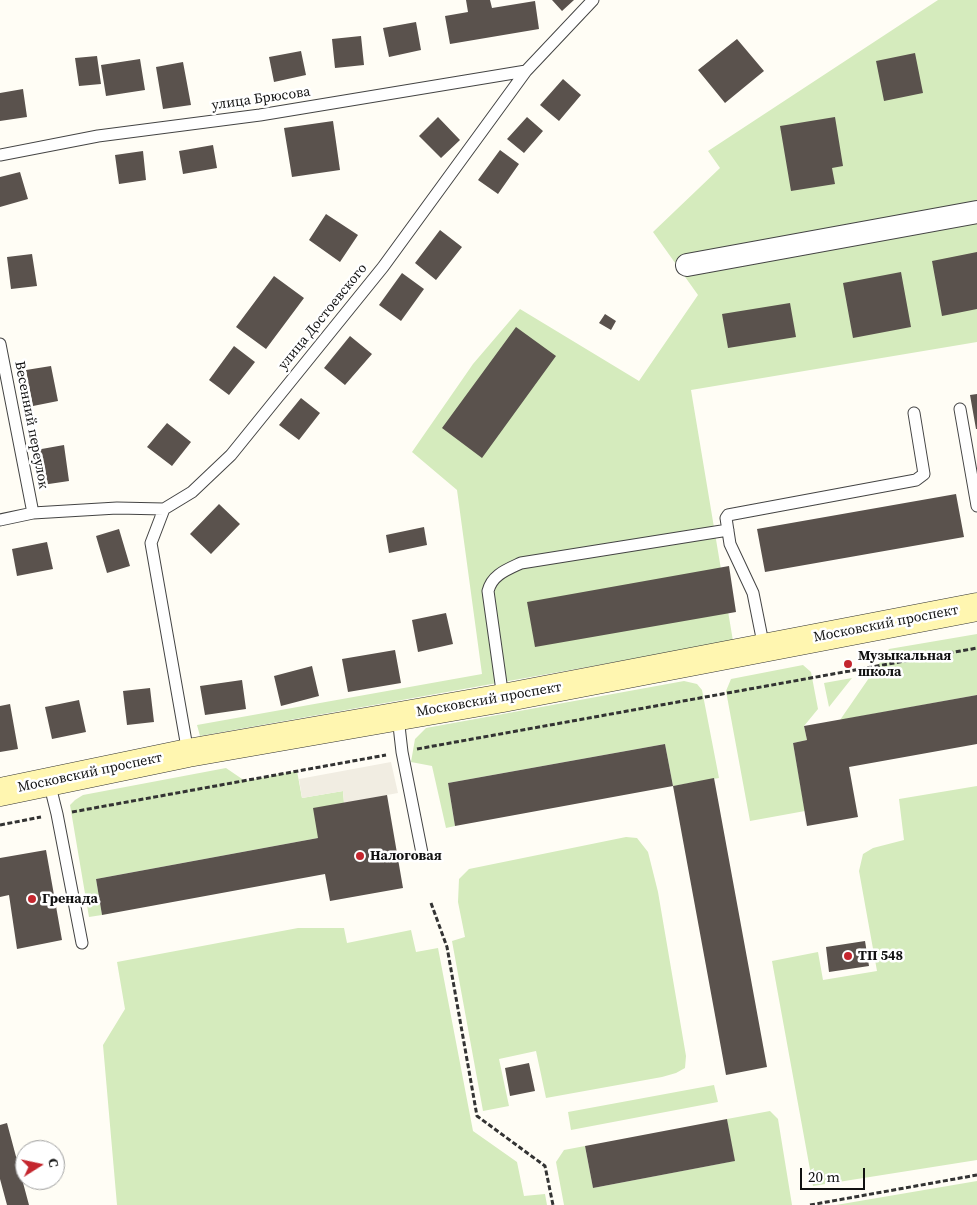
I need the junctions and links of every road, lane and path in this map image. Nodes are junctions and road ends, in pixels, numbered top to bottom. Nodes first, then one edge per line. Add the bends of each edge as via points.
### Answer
1 (593, 0) edge
2 (526, 71) junction
3 (0, 155) edge
4 (977, 212) edge
5 (687, 265) dead end
6 (0, 344) edge
7 (960, 409) dead end
8 (914, 413) dead end
9 (977, 506) edge
10 (164, 509) junction
11 (33, 513) junction
12 (0, 520) edge
13 (728, 530) junction
14 (977, 607) edge
15 (764, 648) junction
16 (977, 648) edge
17 (503, 698) junction
18 (398, 717) junction
19 (402, 752) junction
20 (188, 753) junction
21 (49, 782) junction
22 (0, 792) edge
23 (57, 814) junction
24 (0, 825) edge
25 (422, 853) dead end
26 (430, 903) dead end
27 (82, 943) dead end
28 (977, 1175) edge
29 (553, 1205) edge
30 (810, 1205) edge

1 - 2 lane, улица Достоевского
2 - 3 lane, улица Брюсова via 260,115 98,136
2 - 10 lane, улица Достоевского via 383,267 231,455 192,492
4 - 5 street
6 - 11 lane, Весенний переулок
7 - 9 lane
8 - 13 lane via 924,474 916,480 730,513 726,518
10 - 11 lane
10 - 20 lane via 151,543
11 - 12 lane
13 - 15 lane via 730,544 753,593
13 - 17 lane via 520,563 504,571 491,582 488,591
14 - 15 street, Московский проспект
15 - 17 street, Московский проспект
16 - 19 path
17 - 18 street, Московский проспект
18 - 19 lane
18 - 20 street, Московский проспект
19 - 23 path
19 - 25 lane
20 - 21 street, Московский проспект
21 - 22 street, Московский проспект
21 - 23 lane
23 - 24 path
23 - 27 lane
26 - 29 path via 447,947 477,1116 545,1166
28 - 30 path

